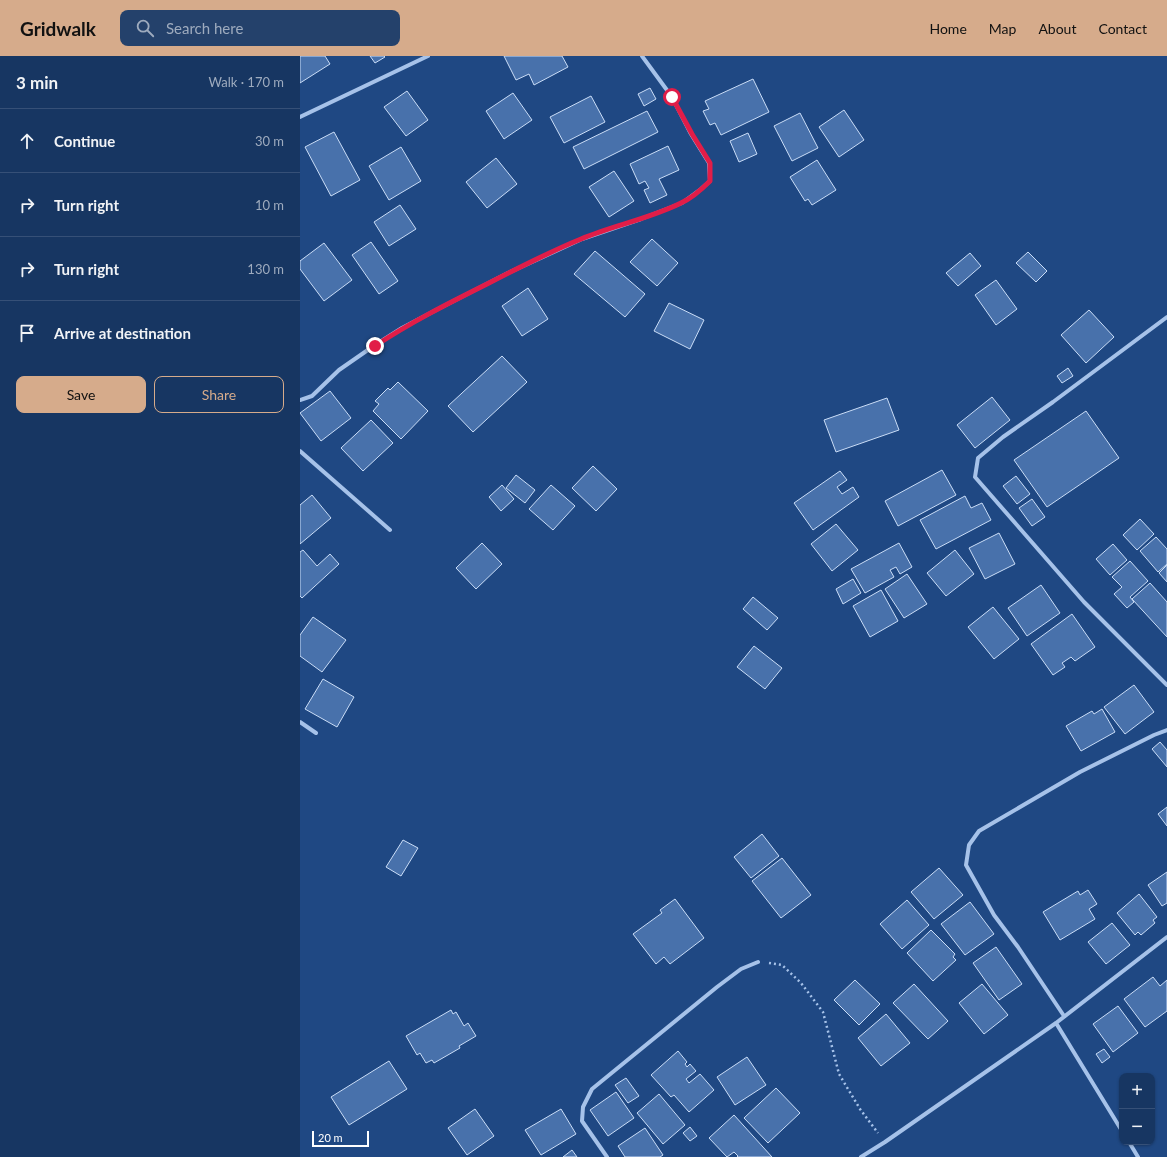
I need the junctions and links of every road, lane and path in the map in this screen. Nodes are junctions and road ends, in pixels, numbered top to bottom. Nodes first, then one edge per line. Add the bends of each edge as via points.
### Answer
1 (428, 56) edge
2 (642, 56) edge
3 (300, 117) edge
4 (1167, 316) edge
5 (300, 400) edge
6 (300, 451) edge
7 (390, 530) dead end
8 (1167, 685) edge
9 (300, 722) edge
10 (1167, 730) edge
11 (316, 733) dead end
12 (1167, 937) edge
13 (758, 962) joint
14 (1064, 1016) junction
15 (1056, 1023) junction
16 (1119, 1126) edge
17 (885, 1142) junction
18 (1131, 1145) edge
19 (606, 1157) edge
20 (861, 1157) edge
21 (1138, 1157) edge

1 - 3 street
2 - 5 street via 672,97 710,163 710,181 682,202 582,239 508,273 402,328 339,370 312,396
4 - 8 street via 1003,437 978,458 975,477 1084,602
6 - 7 street
9 - 11 street
10 - 14 street via 1074,776 979,831 969,845 966,865 994,916
12 - 14 street
13 - 17 path via 782,965 823,1012 839,1074 860,1109
13 - 19 street via 741,969 717,987 592,1089 583,1107 582,1121
14 - 15 street
15 - 16 street
15 - 17 street
17 - 20 street
18 - 21 street

